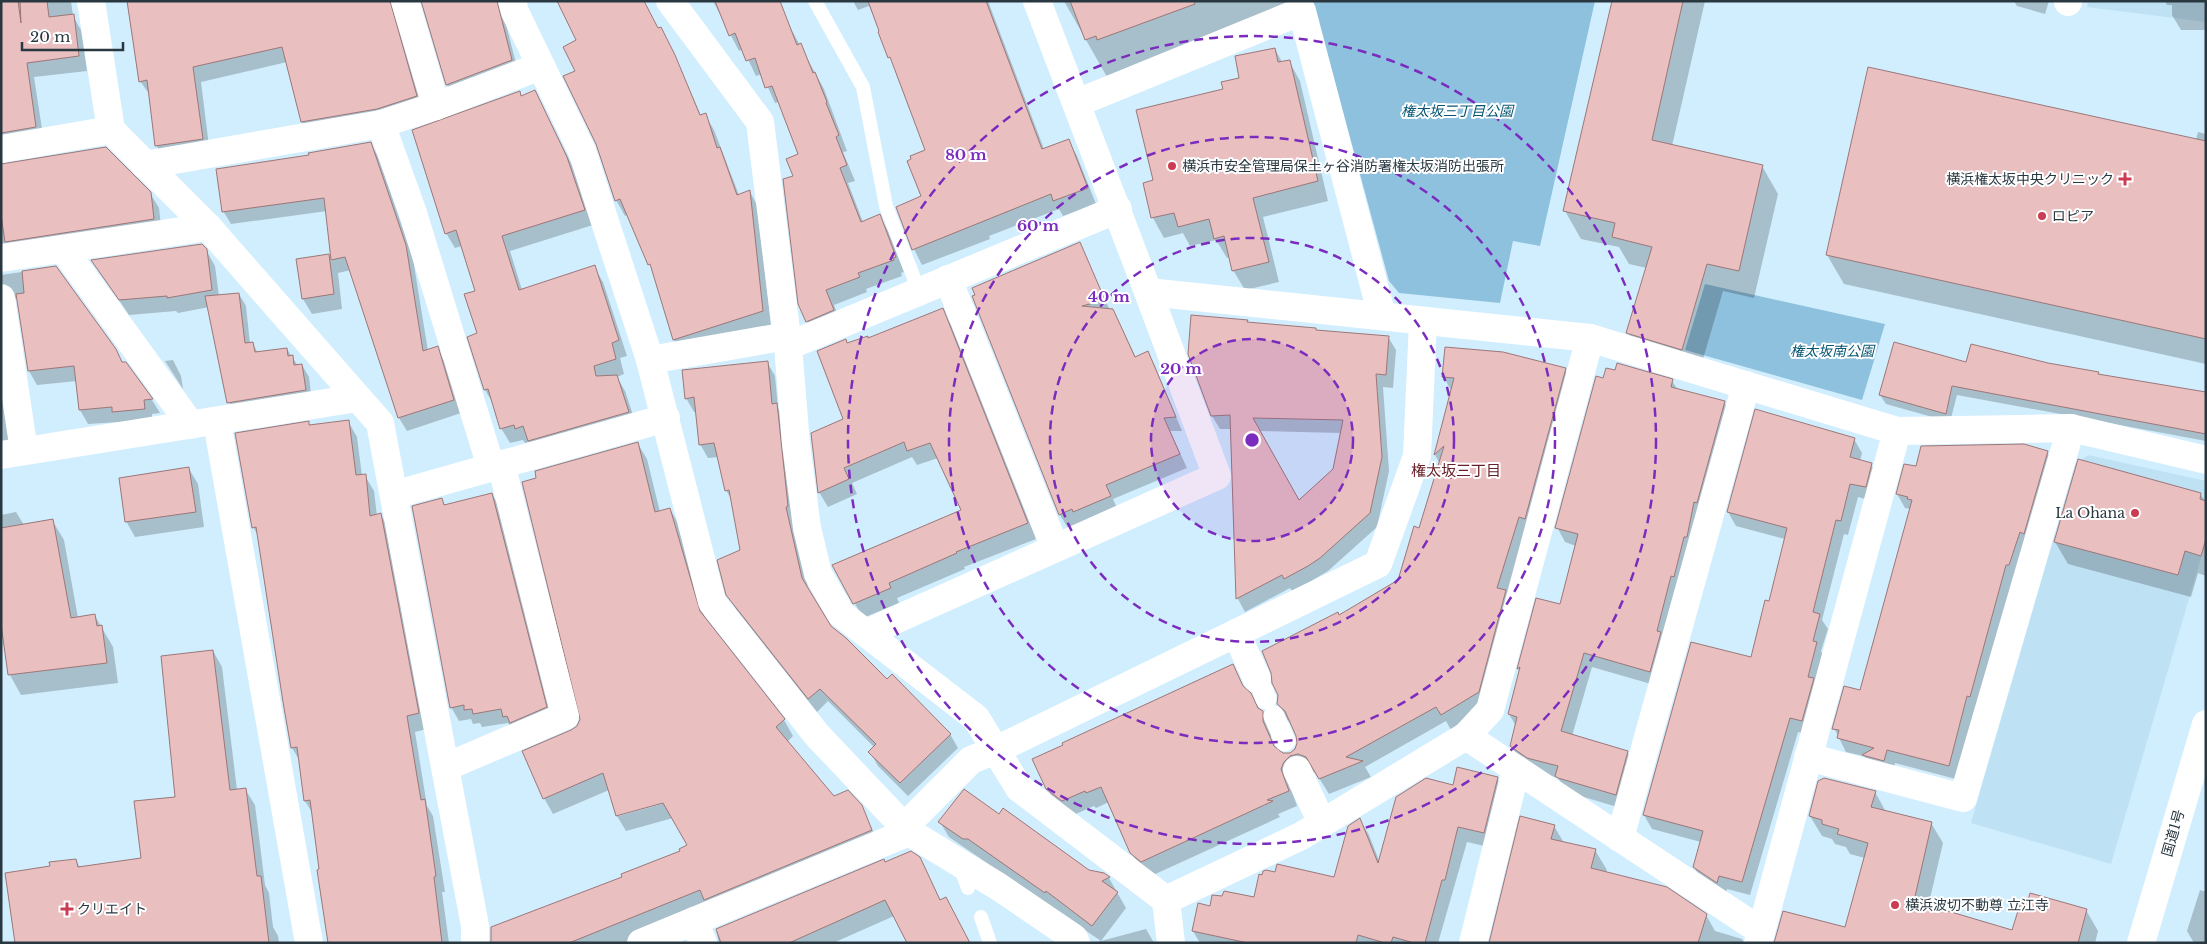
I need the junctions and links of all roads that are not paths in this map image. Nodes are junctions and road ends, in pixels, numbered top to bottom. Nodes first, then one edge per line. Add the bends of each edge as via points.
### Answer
1 (91, 1) edge
2 (405, 1) edge
3 (512, 1) edge
4 (670, 1) edge
5 (814, 1) edge
6 (1038, 1) edge
7 (541, 66) junction
8 (1077, 103) junction
9 (436, 106) junction
10 (381, 124) junction
11 (111, 130) junction
12 (1, 149) edge
13 (145, 165) junction
14 (1118, 209) junction
15 (208, 227) junction
16 (64, 250) junction
17 (1, 258) edge
18 (948, 279) junction
19 (919, 291) junction
20 (1148, 292) junction
21 (1, 298) edge
22 (1382, 316) junction
23 (1423, 321) junction
24 (1590, 338) junction
25 (787, 341) junction
26 (650, 360) junction
27 (1746, 385) junction
28 (357, 398) junction
29 (666, 418) junction
30 (204, 423) junction
31 (2071, 428) junction
32 (1897, 431) junction
33 (13, 453) edge
34 (2206, 460) edge
35 (496, 466) junction
36 (394, 494) junction
37 (1055, 548) junction
38 (866, 633) junction
39 (1236, 633) junction
40 (1265, 696) joint
41 (2206, 724) edge
42 (1466, 736) junction
43 (1285, 740) dead end
44 (996, 750) junction
45 (1808, 757) junction
46 (446, 767) junction
47 (1516, 769) junction
48 (1297, 770) dead end
49 (1322, 823) junction
50 (906, 830) junction
51 (1620, 838) junction
52 (1166, 900) junction
53 (981, 917) dead end
54 (698, 932) edge
55 (1759, 937) edge
56 (310, 943) edge
57 (475, 943) edge
58 (642, 943) edge
59 (990, 943) edge
60 (1076, 943) edge
61 (1171, 943) edge
62 (1473, 943) edge
63 (2141, 943) edge

1 - 11 main road
2 - 9 main road
3 - 7 main road
4 - 25 main road via 760,122
5 - 19 lane via 864,87 886,206
6 - 8 main road
7 - 9 main road
7 - 26 main road via 582,151
8 - 14 main road
8 - 22 main road via 1302,11
9 - 10 main road
10 - 13 main road
10 - 35 main road
11 - 12 main road
11 - 13 main road
13 - 15 main road
14 - 18 main road
14 - 20 main road
15 - 16 main road
15 - 28 main road
16 - 17 main road
16 - 30 main road
18 - 19 main road
18 - 37 main road
19 - 25 main road
20 - 22 main road
20 - 37 main road via 1217,476
21 - 33 main road
22 - 23 main road
23 - 24 main road
23 - 39 main road via 1417,456 1378,564
24 - 27 main road
24 - 42 main road via 1490,710
25 - 26 main road
25 - 38 main road via 807,528 818,574 842,614
26 - 29 main road
27 - 32 main road
27 - 51 main road
28 - 30 main road
28 - 36 main road via 380,423
29 - 35 main road
29 - 50 main road via 712,602 817,735
30 - 33 main road
30 - 56 main road
31 - 32 main road
31 - 34 main road
31 - 45 main road via 1963,798
32 - 45 main road
35 - 36 main road
35 - 46 main road via 565,716
36 - 46 main road
37 - 38 main road
38 - 44 main road via 976,718
39 - 40 main road
39 - 44 main road
40 - 43 street
41 - 63 main road, 国道1号
42 - 47 main road
42 - 49 main road
44 - 50 main road via 971,760
44 - 52 main road via 1019,788
45 - 55 main road
46 - 57 main road via 476,926
47 - 51 main road
47 - 62 main road
48 - 49 main road
49 - 52 main road
50 - 54 main road
50 - 60 main road via 964,876 999,887 1074,938
51 - 55 main road
52 - 61 main road
53 - 59 lane
54 - 58 main road

